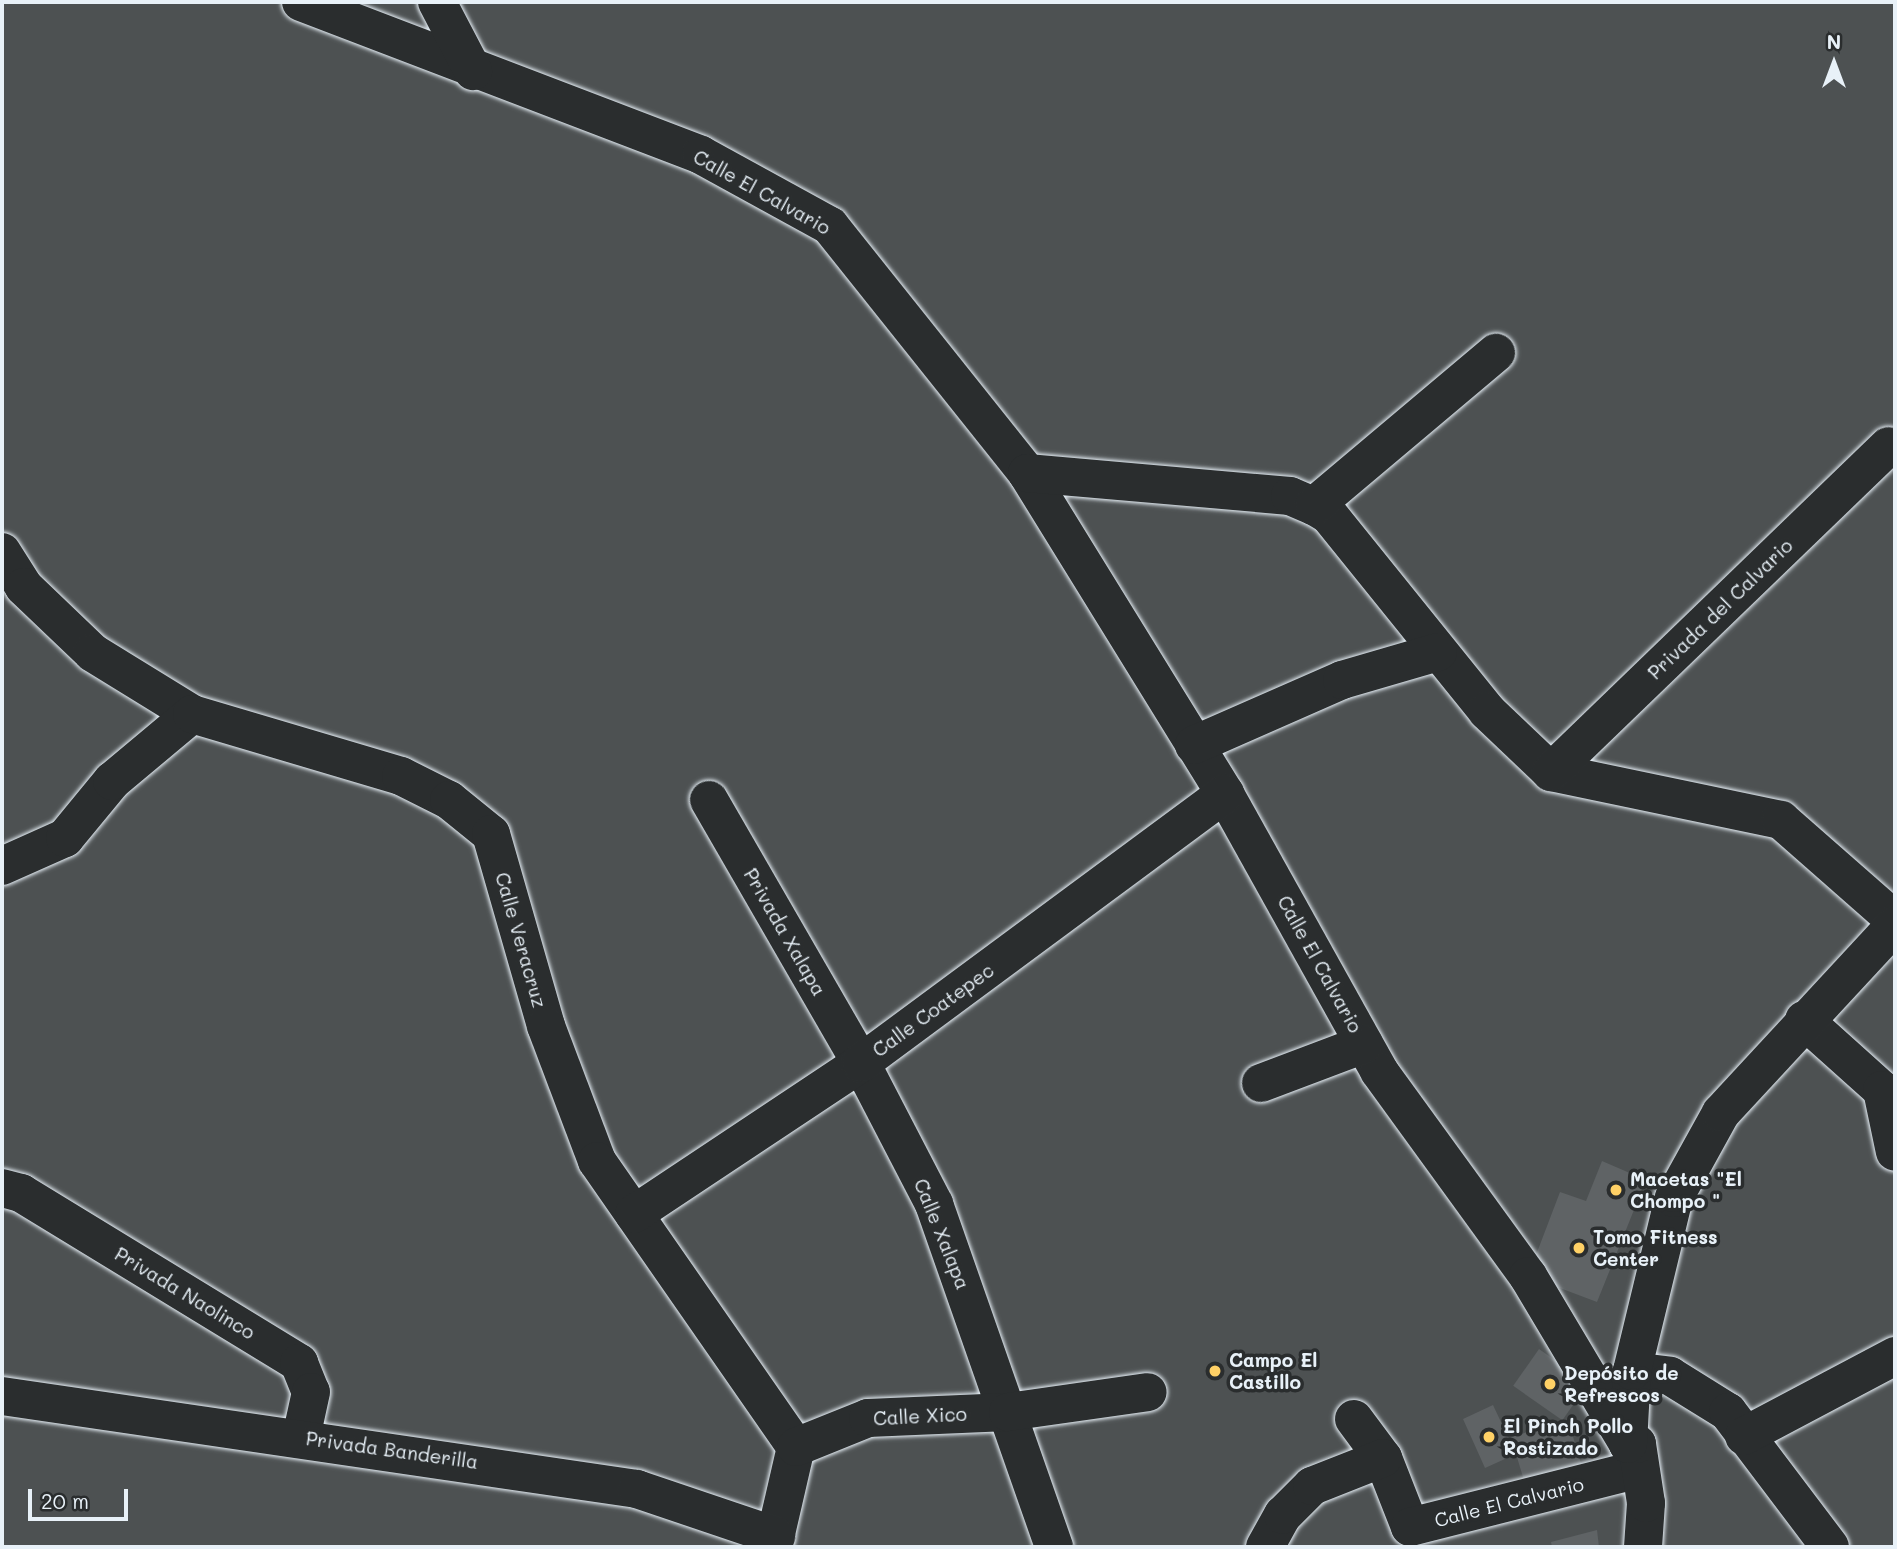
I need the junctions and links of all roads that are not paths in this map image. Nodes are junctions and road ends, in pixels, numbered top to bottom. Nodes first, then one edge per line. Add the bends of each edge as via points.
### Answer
1 (301, 2) edge
2 (437, 2) edge
3 (472, 71) junction
4 (1496, 353) dead end
5 (1888, 446) dead end
6 (1027, 474) junction
7 (1314, 506) junction
8 (2, 552) edge
9 (1438, 652) junction
10 (192, 714) junction
11 (1194, 745) junction
12 (1551, 772) junction
13 (1225, 794) junction
14 (709, 800) dead end
15 (2, 866) edge
16 (1895, 922) edge
17 (1804, 1020) junction
18 (1364, 1044) junction
19 (861, 1063) junction
20 (1261, 1083) dead end
21 (1895, 1152) edge
22 (2, 1188) edge
23 (634, 1214) junction
24 (1895, 1356) edge
25 (1632, 1371) junction
26 (1148, 1392) dead end
27 (2, 1396) edge
28 (1007, 1412) junction
29 (1354, 1419) dead end
30 (1744, 1436) junction
31 (301, 1438) junction
32 (796, 1447) junction
33 (1633, 1457) junction
34 (1382, 1458) junction
35 (1409, 1537) edge
36 (775, 1541) edge
37 (1054, 1547) edge
38 (1265, 1547) edge
39 (1643, 1547) edge
40 (1830, 1547) edge

1 - 3 street, Calle El Calvario
2 - 3 street
3 - 6 street, Calle El Calvario via 701,155 830,226
4 - 7 street
5 - 12 street, Privada del Calvario
6 - 7 street via 1290,496
6 - 11 street, Calle El Calvario
7 - 9 street via 1329,515
8 - 10 street, Calle Veracruz via 24,587 93,653
9 - 11 street via 1342,680
9 - 12 street
10 - 15 street via 112,781 65,838
10 - 23 street, Calle Veracruz via 401,776 449,800 491,834 551,1038 597,1161
11 - 13 street, Calle El Calvario
12 - 16 street via 1781,820
13 - 18 street, Calle El Calvario
13 - 19 street, Calle Coatepec
14 - 19 street, Privada Xalapa
16 - 17 street
17 - 21 street via 1882,1090
17 - 25 street via 1721,1112 1674,1198
18 - 20 street
18 - 33 street, Calle El Calvario via 1528,1276
19 - 23 street, Calle Coatepec
19 - 28 street, Calle Xalapa via 934,1204
22 - 31 street, Privada Naolinco via 21,1193 299,1363 311,1392
23 - 32 street, Calle Veracruz
24 - 30 street
25 - 30 street via 1670,1376 1701,1392 1728,1412
25 - 33 street
26 - 28 street
27 - 31 street, Privada Banderilla
28 - 32 street, Calle Xico via 868,1418
28 - 37 street
29 - 34 street, Calle El Calvario
30 - 40 street
31 - 36 street, Privada Banderilla via 637,1489
32 - 36 street
33 - 35 street, Calle El Calvario
33 - 39 street via 1646,1503
34 - 35 street, Calle El Calvario
34 - 38 street via 1312,1486 1283,1515

